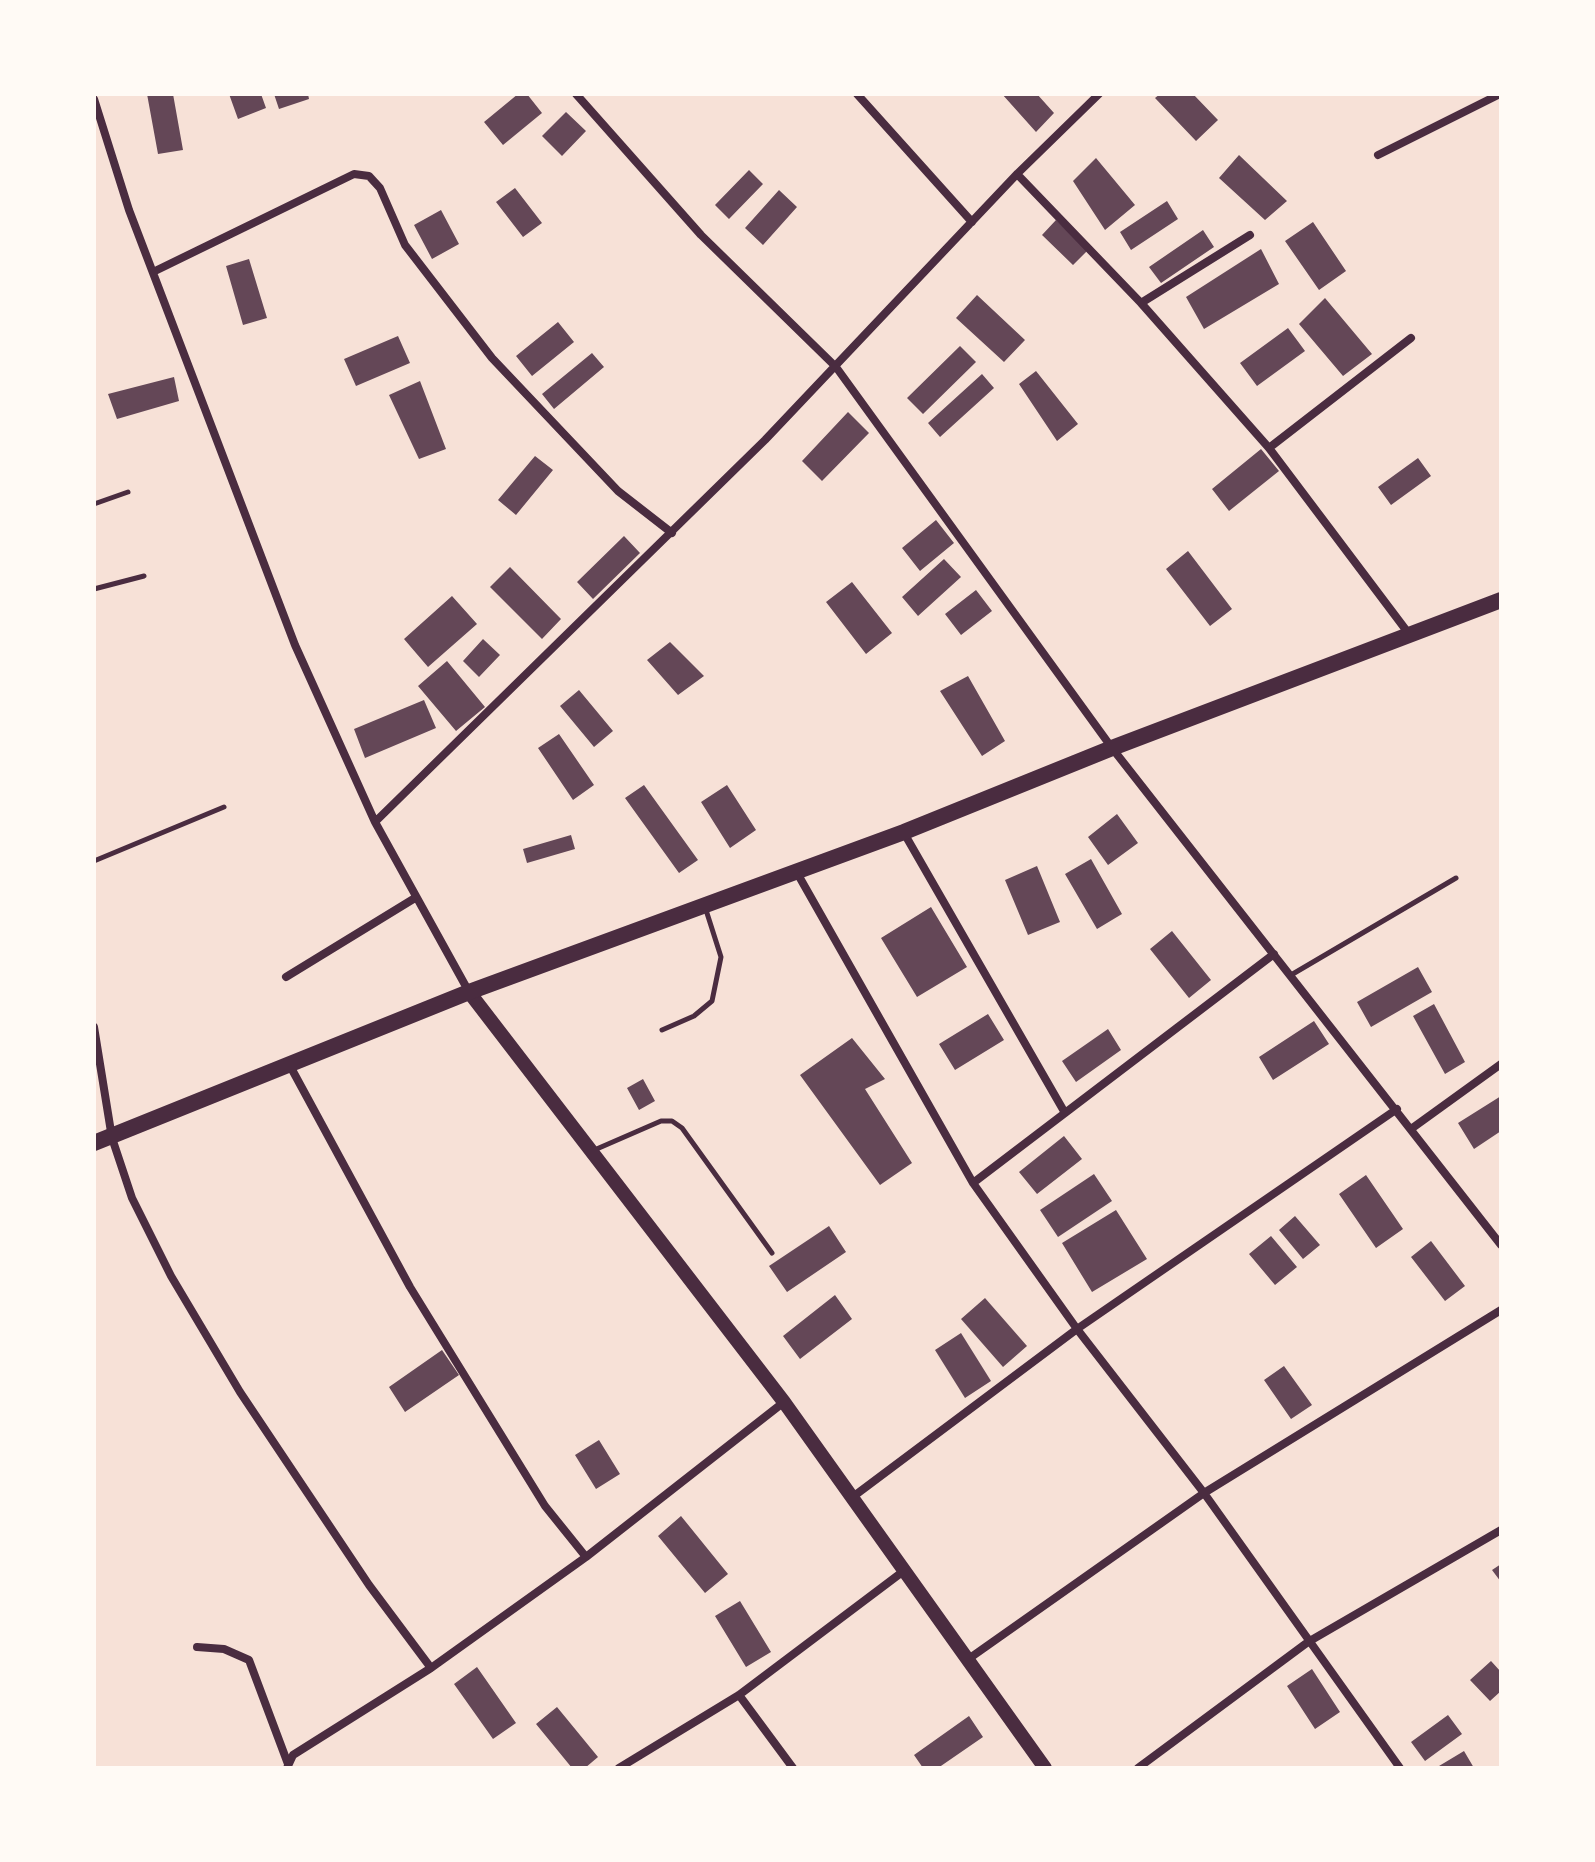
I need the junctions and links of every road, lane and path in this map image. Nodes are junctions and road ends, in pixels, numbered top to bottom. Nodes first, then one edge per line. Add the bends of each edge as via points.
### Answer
1 (576, 94) edge
2 (857, 94) edge
3 (1099, 94) edge
4 (1497, 95) edge
5 (94, 99) edge
6 (1378, 155) dead end
7 (1017, 174) junction
8 (972, 222) junction
9 (1250, 235) dead end
10 (153, 272) junction
11 (1141, 303) junction
12 (1411, 338) dead end
13 (836, 367) junction
14 (1269, 448) junction
15 (128, 492) dead end
16 (94, 504) edge
17 (672, 533) junction
18 (144, 576) dead end
19 (94, 589) edge
20 (1501, 600) edge
21 (1409, 634) junction
22 (1112, 748) junction
23 (224, 807) dead end
24 (375, 822) junction
25 (904, 832) junction
26 (94, 861) edge
27 (796, 871) junction
28 (1456, 878) dead end
29 (415, 898) junction
30 (705, 905) junction
31 (1274, 954) junction
32 (1291, 975) junction
33 (286, 977) dead end
34 (469, 992) junction
35 (94, 1027) edge
36 (662, 1030) dead end
37 (289, 1064) junction
38 (1501, 1064) edge
39 (1397, 1109) junction
40 (1065, 1113) junction
41 (1411, 1129) junction
42 (112, 1138) junction
43 (94, 1143) edge
44 (591, 1151) junction
45 (973, 1183) junction
46 (1501, 1245) edge
47 (772, 1253) dead end
48 (1501, 1310) edge
49 (1077, 1329) junction
50 (784, 1402) junction
51 (1204, 1493) junction
52 (854, 1496) junction
53 (1501, 1530) edge
54 (586, 1557) junction
55 (905, 1570) junction
56 (1308, 1642) junction
57 (197, 1647) dead end
58 (966, 1660) junction
59 (431, 1668) junction
60 (739, 1695) junction
61 (287, 1766) edge
62 (619, 1768) edge
63 (793, 1768) edge
64 (1045, 1768) edge
65 (1138, 1768) edge
66 (1400, 1768) edge

1 - 13 street via 701,235
2 - 8 street
3 - 7 street
4 - 6 street
5 - 10 street
7 - 8 street
7 - 11 street
8 - 13 street
9 - 11 street
10 - 17 street via 354,174 369,176 380,188 405,245 492,358 618,491
10 - 24 street via 295,645
11 - 14 street
12 - 14 street
13 - 17 street
13 - 22 street
14 - 21 street
15 - 16 lane
17 - 24 street
18 - 19 lane
20 - 21 main road
21 - 22 main road
22 - 25 main road
22 - 31 street
23 - 26 lane
24 - 29 street
25 - 27 main road
25 - 40 street
27 - 30 main road
27 - 45 street
28 - 32 lane
29 - 33 street
29 - 34 street
30 - 34 main road
30 - 36 lane via 721,957 712,1001
31 - 32 street
31 - 40 street
32 - 39 street
34 - 37 main road
34 - 44 street
35 - 42 street
37 - 42 main road
37 - 54 street via 418,1300 545,1506
38 - 41 street
39 - 41 street
39 - 49 street
40 - 45 street
41 - 46 street
42 - 43 main road
42 - 59 street via 132,1198 222,1364 369,1585
44 - 47 lane via 672,1121
44 - 50 street
45 - 49 street
48 - 51 street
49 - 51 street
49 - 52 street
50 - 52 street
50 - 54 street
51 - 56 street
51 - 58 street
52 - 55 street
53 - 56 street
54 - 59 street
55 - 58 street
55 - 60 street
56 - 65 street
56 - 66 street
57 - 61 street via 224,1649 249,1660
58 - 64 street
59 - 61 street via 293,1755
60 - 62 street
60 - 63 street

